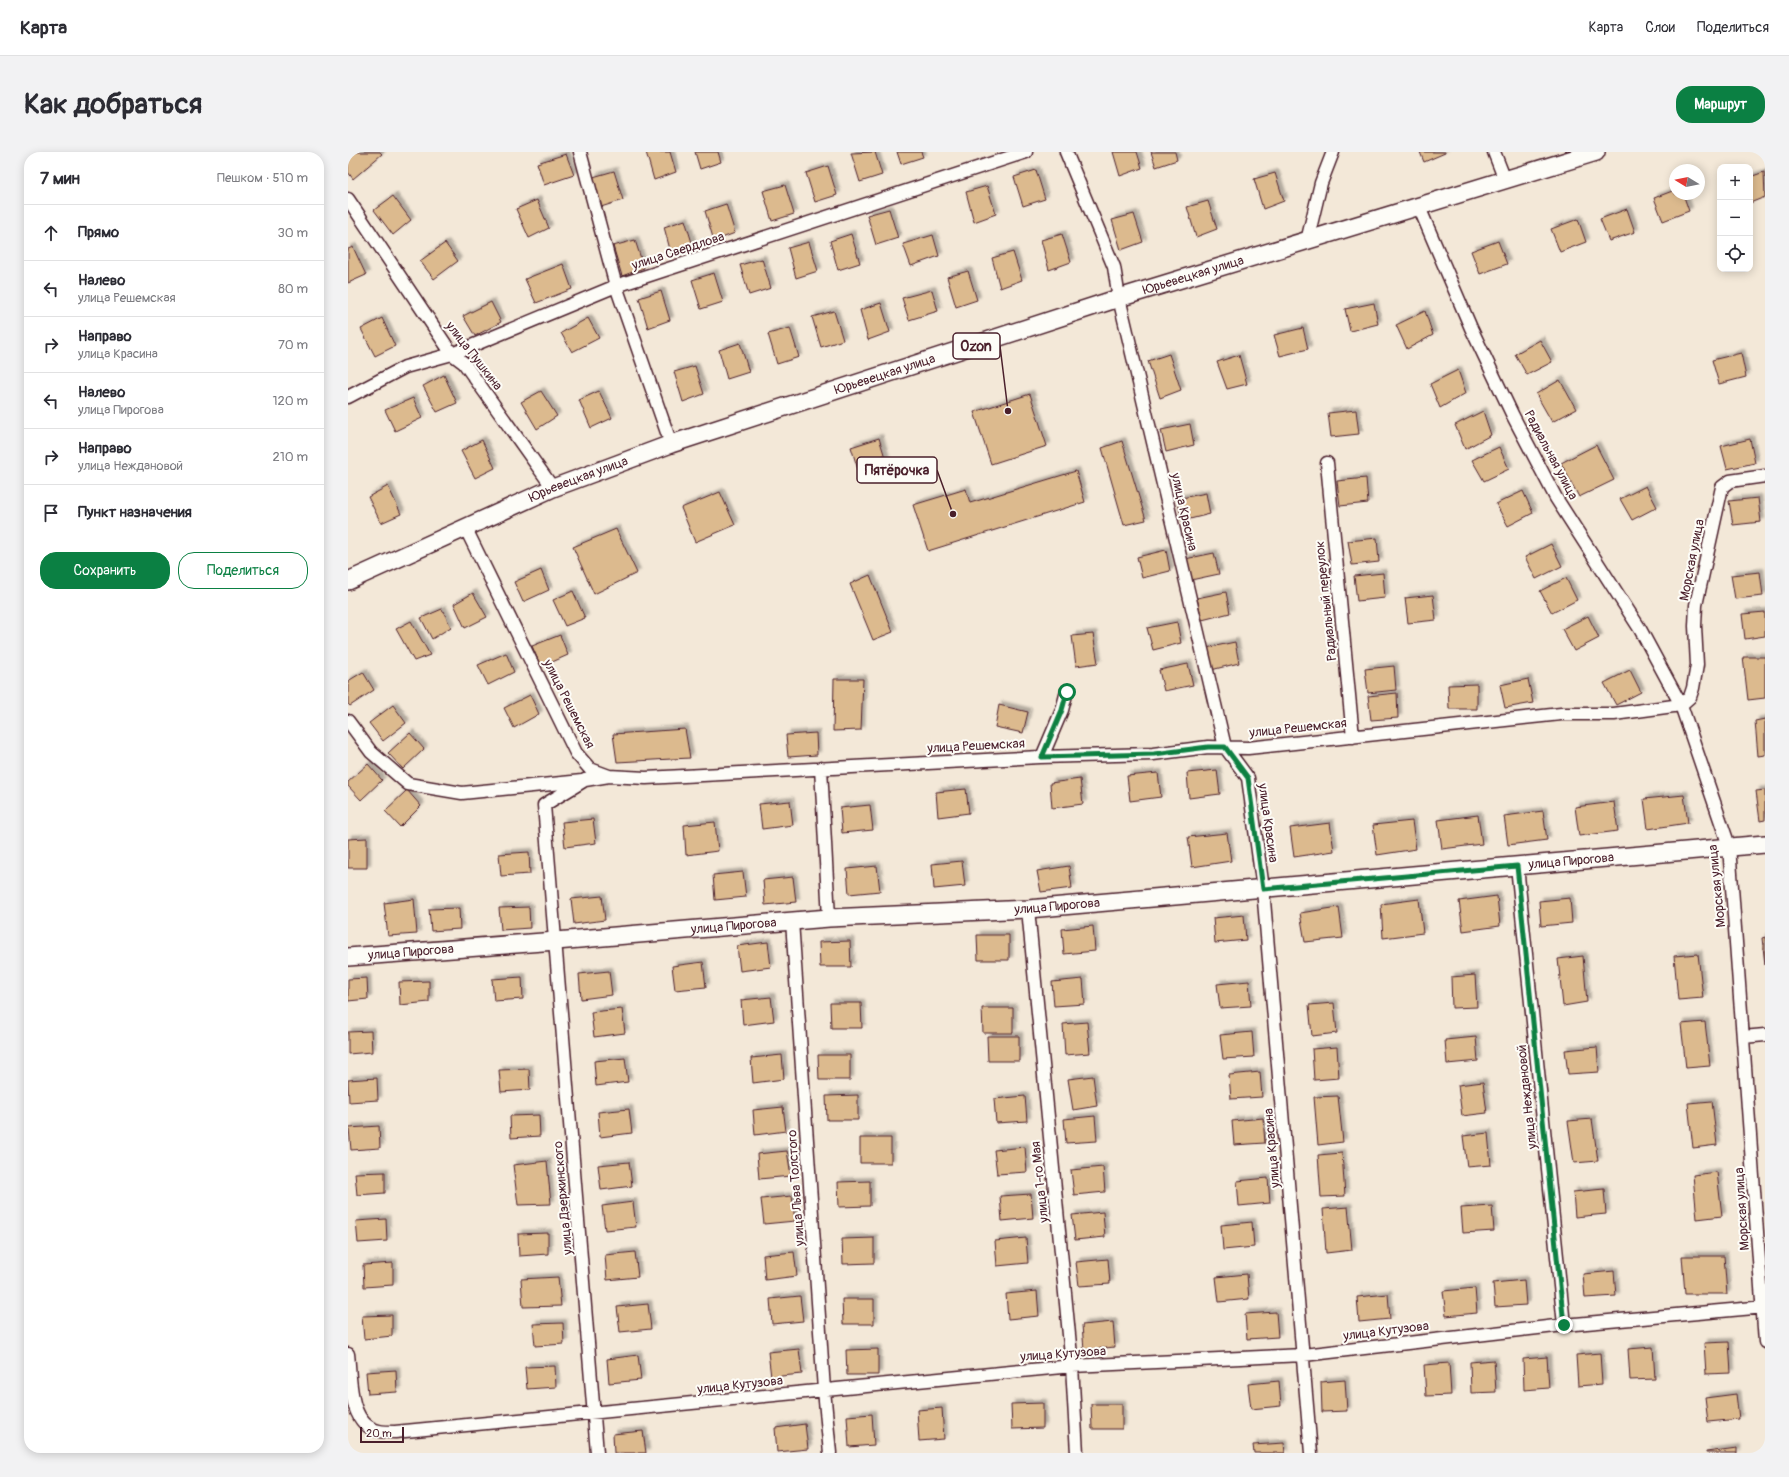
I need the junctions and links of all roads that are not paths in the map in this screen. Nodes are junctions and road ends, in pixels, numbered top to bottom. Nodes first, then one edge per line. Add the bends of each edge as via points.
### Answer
1 (582, 152) edge
2 (1026, 152) edge
3 (1066, 152) edge
4 (1333, 152) edge
5 (1494, 152) edge
6 (1596, 152) edge
7 (1505, 180) junction
8 (348, 199) edge
9 (1419, 206) junction
10 (1307, 241) junction
11 (616, 286) junction
12 (1119, 298) junction
13 (452, 354) junction
14 (348, 397) edge
15 (671, 444) junction
16 (1327, 463) dead end
17 (1765, 476) edge
18 (553, 488) junction
19 (466, 529) junction
20 (348, 581) edge
21 (1067, 692) dead end
22 (1681, 705) junction
23 (348, 721) edge
24 (1353, 737) junction
25 (1225, 747) junction
26 (1042, 757) junction
27 (821, 768) junction
28 (609, 776) junction
29 (585, 780) junction
30 (1765, 844) edge
31 (1729, 846) junction
32 (1517, 866) junction
33 (1263, 889) junction
34 (1028, 909) junction
35 (829, 918) junction
36 (792, 921) junction
37 (556, 941) junction
38 (348, 957) edge
39 (1765, 1035) edge
40 (1743, 1037) junction
41 (1764, 1307) edge
42 (1564, 1325) junction
43 (1765, 1342) edge
44 (348, 1354) edge
45 (1304, 1355) junction
46 (1072, 1366) junction
47 (824, 1390) junction
48 (595, 1414) junction
49 (597, 1453) edge
50 (830, 1453) edge
51 (1077, 1453) edge
52 (1312, 1453) edge

1 - 11 street
2 - 11 street, улица Свердлова
3 - 12 street, улица Красина via 1114,267
4 - 10 street via 1321,183
5 - 7 street
6 - 7 street, Юрьевецкая улица
7 - 9 street, Юрьевецкая улица
8 - 13 street, улица Пушкина
9 - 10 street, Юрьевецкая улица
9 - 22 street, Радиальная улица via 1471,328 1556,498 1640,629
10 - 12 street, Юрьевецкая улица
11 - 13 street, улица Свердлова
11 - 15 street
12 - 15 street, Юрьевецкая улица
12 - 25 street, улица Красина
13 - 14 street, улица Свердлова via 406,367
13 - 18 street, улица Пушкина via 464,363
15 - 18 street, Юрьевецкая улица
16 - 24 street, Радиальный переулок
17 - 22 street, Морская улица via 1730,481 1722,487 1696,605 1697,665 1693,688 1690,697
18 - 19 street, Юрьевецкая улица
19 - 20 street, Юрьевецкая улица
19 - 28 street, улица Решемская via 576,753 590,769
21 - 26 street
22 - 24 street, улица Решемская via 1614,714 1561,714
22 - 31 street, Морская улица
23 - 29 street via 371,752 408,784 462,793
24 - 25 street, улица Решемская via 1248,748
25 - 26 street, улица Решемская via 1154,754
25 - 33 street, улица Красина via 1248,778
26 - 27 street, улица Решемская
27 - 28 street, улица Решемская via 646,778
27 - 35 street
28 - 29 street
29 - 37 street, улица Дзержинского via 544,805
30 - 31 street, улица Пирогова
31 - 32 street, улица Пирогова
31 - 40 street, Морская улица
32 - 33 street, улица Пирогова
32 - 42 street, улица Неждановой
33 - 34 street, улица Пирогова
33 - 45 street, улица Красина
34 - 35 street, улица Пирогова
34 - 46 street, улица 1-го Мая
35 - 36 street, улица Пирогова
36 - 37 street, улица Пирогова
36 - 47 street, улица Льва Толстого
37 - 38 street, улица Пирогова
37 - 48 street, улица Дзержинского
39 - 40 street
40 - 41 street, Морская улица
41 - 42 street, улица Кутузова
41 - 43 street, Морская улица
42 - 45 street, улица Кутузова
44 - 48 street, улица Кутузова via 356,1412 365,1424 379,1431 395,1432
45 - 46 street, улица Кутузова
45 - 52 street, улица Красина
46 - 47 street, улица Кутузова
46 - 51 street, улица 1-го Мая
47 - 48 street, улица Кутузова
47 - 50 street, улица Льва Толстого
48 - 49 street, улица Дзержинского

